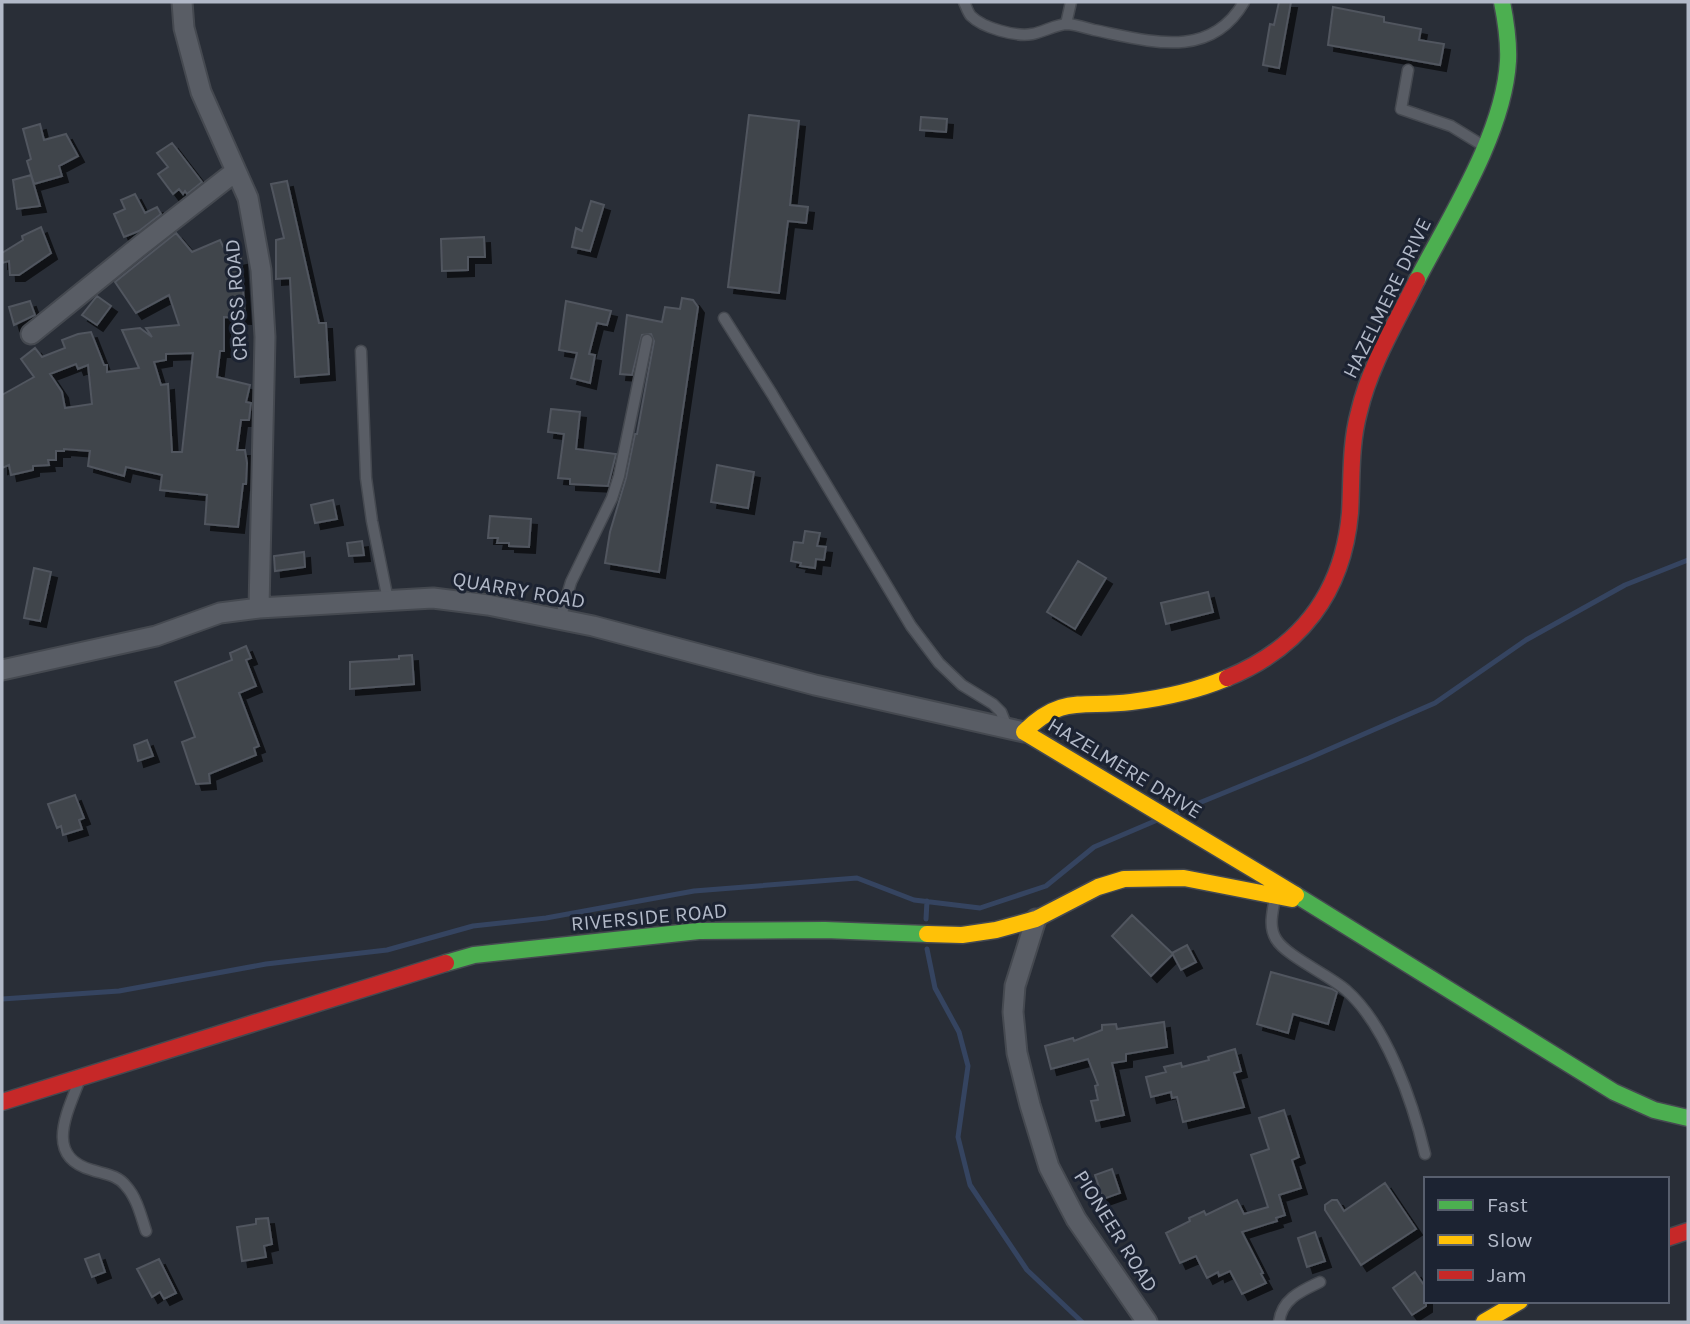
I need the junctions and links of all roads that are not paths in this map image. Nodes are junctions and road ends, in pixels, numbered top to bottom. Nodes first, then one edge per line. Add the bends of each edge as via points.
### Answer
1 (182, 2) edge
2 (964, 2) edge
3 (1070, 2) edge
4 (1244, 2) edge
5 (1502, 2) edge
6 (1066, 24) junction
7 (1408, 70) dead end
8 (1485, 148) junction
9 (236, 171) junction
10 (724, 318) dead end
11 (31, 334) dead end
12 (647, 340) dead end
13 (361, 351) dead end
14 (388, 600) junction
15 (259, 608) junction
16 (560, 619) junction
17 (2, 670) edge
18 (1015, 729) junction
19 (1275, 896) junction
20 (1308, 902) junction
21 (1036, 919) junction
22 (80, 1078) junction
23 (2, 1102) edge
24 (1688, 1118) edge
25 (1425, 1154) dead end
26 (146, 1231) dead end
27 (1688, 1231) edge
28 (1669, 1237) edge
29 (1320, 1282) dead end
30 (1517, 1303) edge
31 (1147, 1322) edge
32 (1279, 1322) edge
33 (1484, 1322) edge

1 - 9 street, CROSS ROAD via 201,92
2 - 6 lane via 970,16 996,30 1030,35
3 - 6 lane
4 - 6 lane via 1224,28 1186,42 1146,40
5 - 8 street, HAZELMERE DRIVE via 1509,62
7 - 8 lane via 1401,109 1451,125
8 - 18 street, HAZELMERE DRIVE via 1378,355 1355,430 1346,547 1327,597 1297,635 1264,662 1221,681 1144,700 1054,708
9 - 11 street
9 - 15 street, CROSS ROAD via 248,198 262,283 265,337
10 - 18 lane via 911,626 939,663 962,685 993,704
12 - 16 lane via 619,476 571,582
13 - 14 lane via 366,478
14 - 15 street, QUARRY ROAD
14 - 16 street, QUARRY ROAD via 433,598
15 - 17 street, QUARRY ROAD via 220,613 156,636
16 - 18 street, QUARRY ROAD via 815,685
18 - 20 street, HAZELMERE DRIVE
19 - 20 street, RIVERSIDE ROAD
19 - 21 street, RIVERSIDE ROAD via 1184,878 1124,879
19 - 25 lane via 1271,923 1277,940 1347,991 1363,1009 1399,1074
20 - 24 street, HAZELMERE DRIVE via 1614,1091 1654,1110
21 - 22 street, RIVERSIDE ROAD via 962,935 699,931 474,955
21 - 31 street, PIONEER ROAD via 1015,986 1013,1012 1030,1105 1049,1167 1076,1219
22 - 23 street, RIVERSIDE ROAD
22 - 26 lane via 65,1126 67,1156 75,1164 125,1184
27 - 28 street
29 - 32 lane via 1295,1294
30 - 33 street

